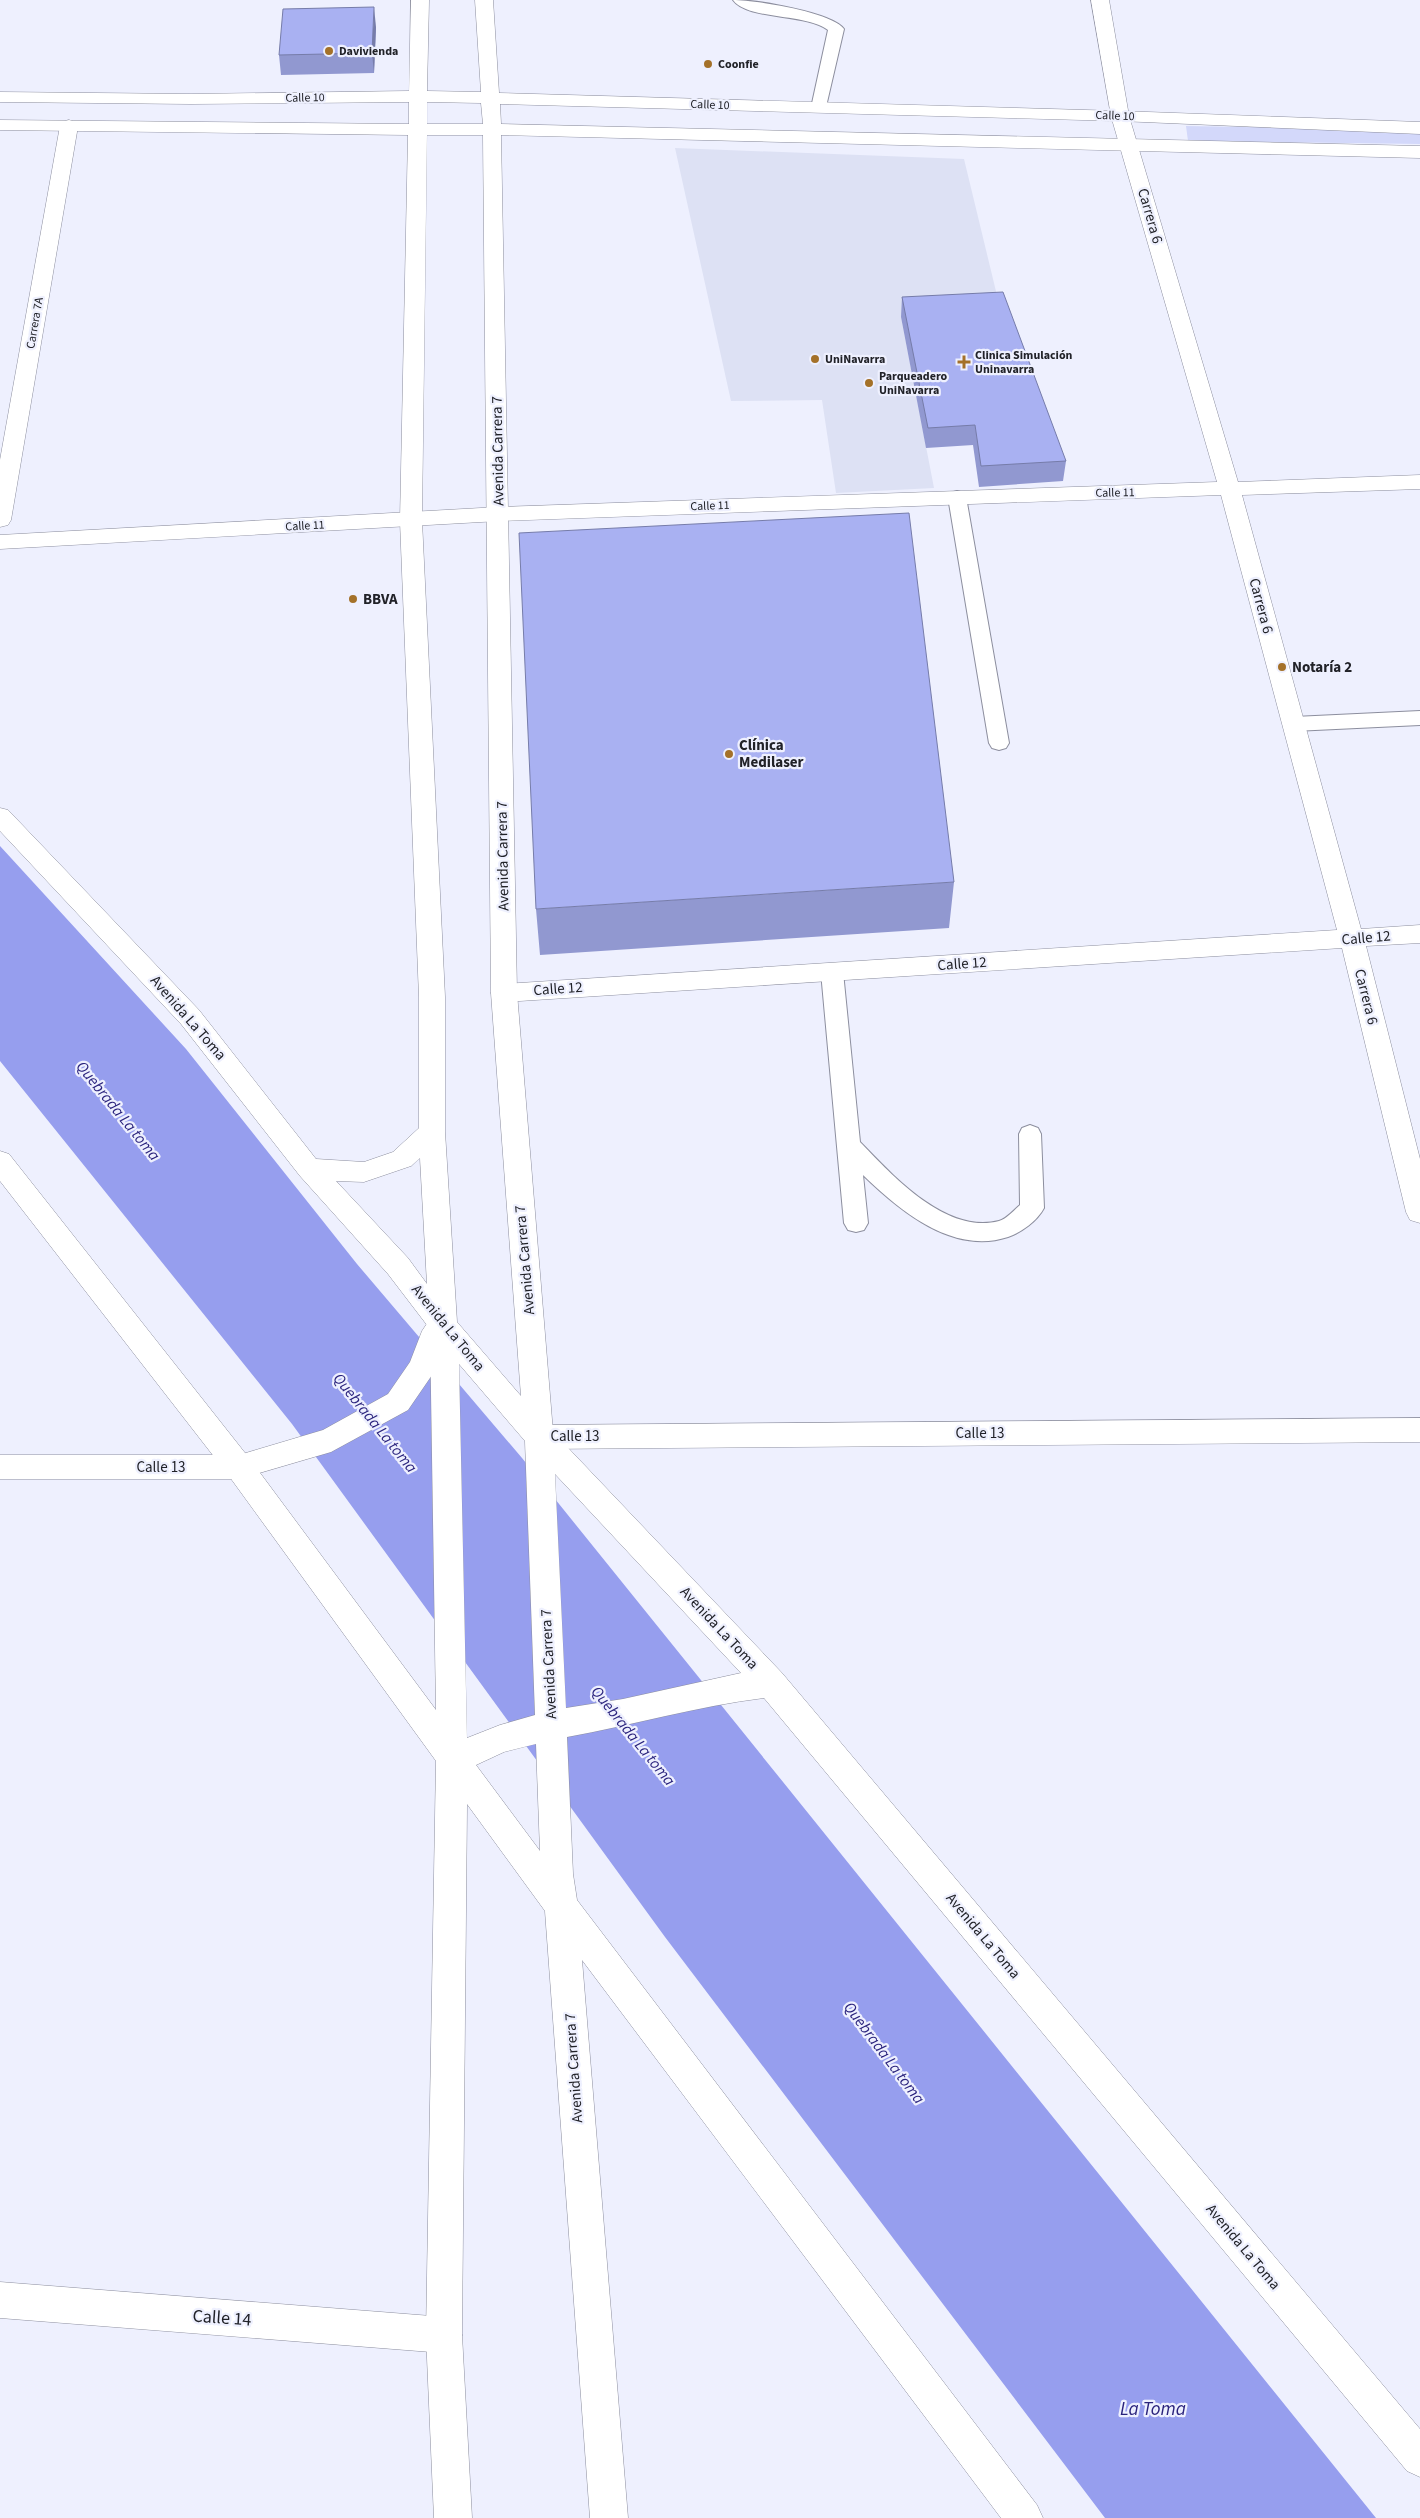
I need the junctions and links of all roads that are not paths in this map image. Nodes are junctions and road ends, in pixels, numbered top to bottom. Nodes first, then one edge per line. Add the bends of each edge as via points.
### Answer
1 (420, 0) edge
2 (484, 0) edge
3 (740, 0) edge
4 (1100, 0) edge
5 (420, 96) junction
6 (0, 97) edge
7 (489, 99) junction
8 (819, 108) junction
9 (1120, 116) junction
10 (0, 125) edge
11 (69, 126) junction
12 (1420, 128) edge
13 (492, 129) junction
14 (420, 130) junction
15 (1130, 145) junction
16 (1420, 152) edge
17 (1420, 482) edge
18 (1230, 490) junction
19 (957, 497) junction
20 (499, 514) junction
21 (0, 520) edge
22 (411, 521) junction
23 (0, 542) edge
24 (1420, 718) edge
25 (1294, 724) junction
26 (999, 743) dead end
27 (0, 816) edge
28 (1420, 934) edge
29 (1352, 940) junction
30 (832, 972) junction
31 (504, 994) junction
32 (432, 1132) junction
33 (1030, 1134) dead end
34 (849, 1146) junction
35 (0, 1161) edge
36 (309, 1169) junction
37 (1420, 1212) edge
38 (856, 1223) dead end
39 (440, 1337) junction
40 (1420, 1430) edge
41 (539, 1450) junction
42 (248, 1465) junction
43 (0, 1467) edge
44 (771, 1683) junction
45 (552, 1725) junction
46 (452, 1747) junction
47 (559, 1890) junction
48 (0, 2300) edge
49 (444, 2335) junction
50 (1420, 2458) edge
51 (453, 2518) edge
52 (609, 2518) edge
53 (1024, 2518) edge

1 - 5 main road
2 - 7 main road, Avenida Carrera 7
3 - 8 lane via 830,22 836,29
4 - 9 main road, Carrera 6
5 - 6 main road, Calle 10
5 - 7 main road, Calle 10
5 - 14 main road
7 - 8 main road, Calle 10
7 - 13 main road, Avenida Carrera 7
8 - 9 main road, Calle 10
9 - 12 main road, Calle 10
9 - 15 main road, Carrera 6
10 - 11 main road, Calle 10
11 - 14 main road, Calle 10
11 - 21 main road, Carrera 7A
13 - 14 main road, Calle 10
13 - 15 main road, Calle 10
13 - 20 main road, Avenida Carrera 7
14 - 22 main road
15 - 16 main road, Calle 10
15 - 18 main road, Carrera 6
17 - 18 main road, Calle 11
18 - 19 main road, Calle 11
18 - 25 main road, Carrera 6
19 - 20 main road, Calle 11
19 - 26 lane
20 - 22 main road, Calle 11
20 - 31 main road, Avenida Carrera 7
22 - 23 main road, Calle 11
22 - 32 main road via 432,996
24 - 25 lane
25 - 29 main road, Carrera 6
27 - 36 main road, Avenida La Toma via 190,1017
28 - 29 main road, Calle 12
29 - 30 main road, Calle 12
29 - 37 main road, Carrera 6
30 - 31 main road, Calle 12
30 - 34 lane
31 - 41 main road, Avenida Carrera 7
32 - 36 main road via 402,1159 364,1172
32 - 39 main road
33 - 34 lane via 1032,1208 1002,1230 957,1230 905,1201
34 - 38 lane
35 - 42 main road
36 - 39 main road, Avenida La Toma via 398,1266
39 - 41 main road, Avenida La Toma
39 - 42 main road, Calle 13 via 398,1402 331,1440
39 - 46 main road
40 - 41 main road, Calle 13
41 - 44 main road, Avenida La Toma
41 - 45 main road, Avenida Carrera 7
42 - 43 main road, Calle 13
42 - 46 main road
44 - 45 main road via 723,1689
44 - 50 main road, Avenida La Toma
45 - 46 main road via 500,1739
45 - 47 main road, Avenida Carrera 7
46 - 47 main road
46 - 49 main road
47 - 52 main road, Avenida Carrera 7
47 - 53 main road
48 - 49 main road, Calle 14
49 - 51 main road

